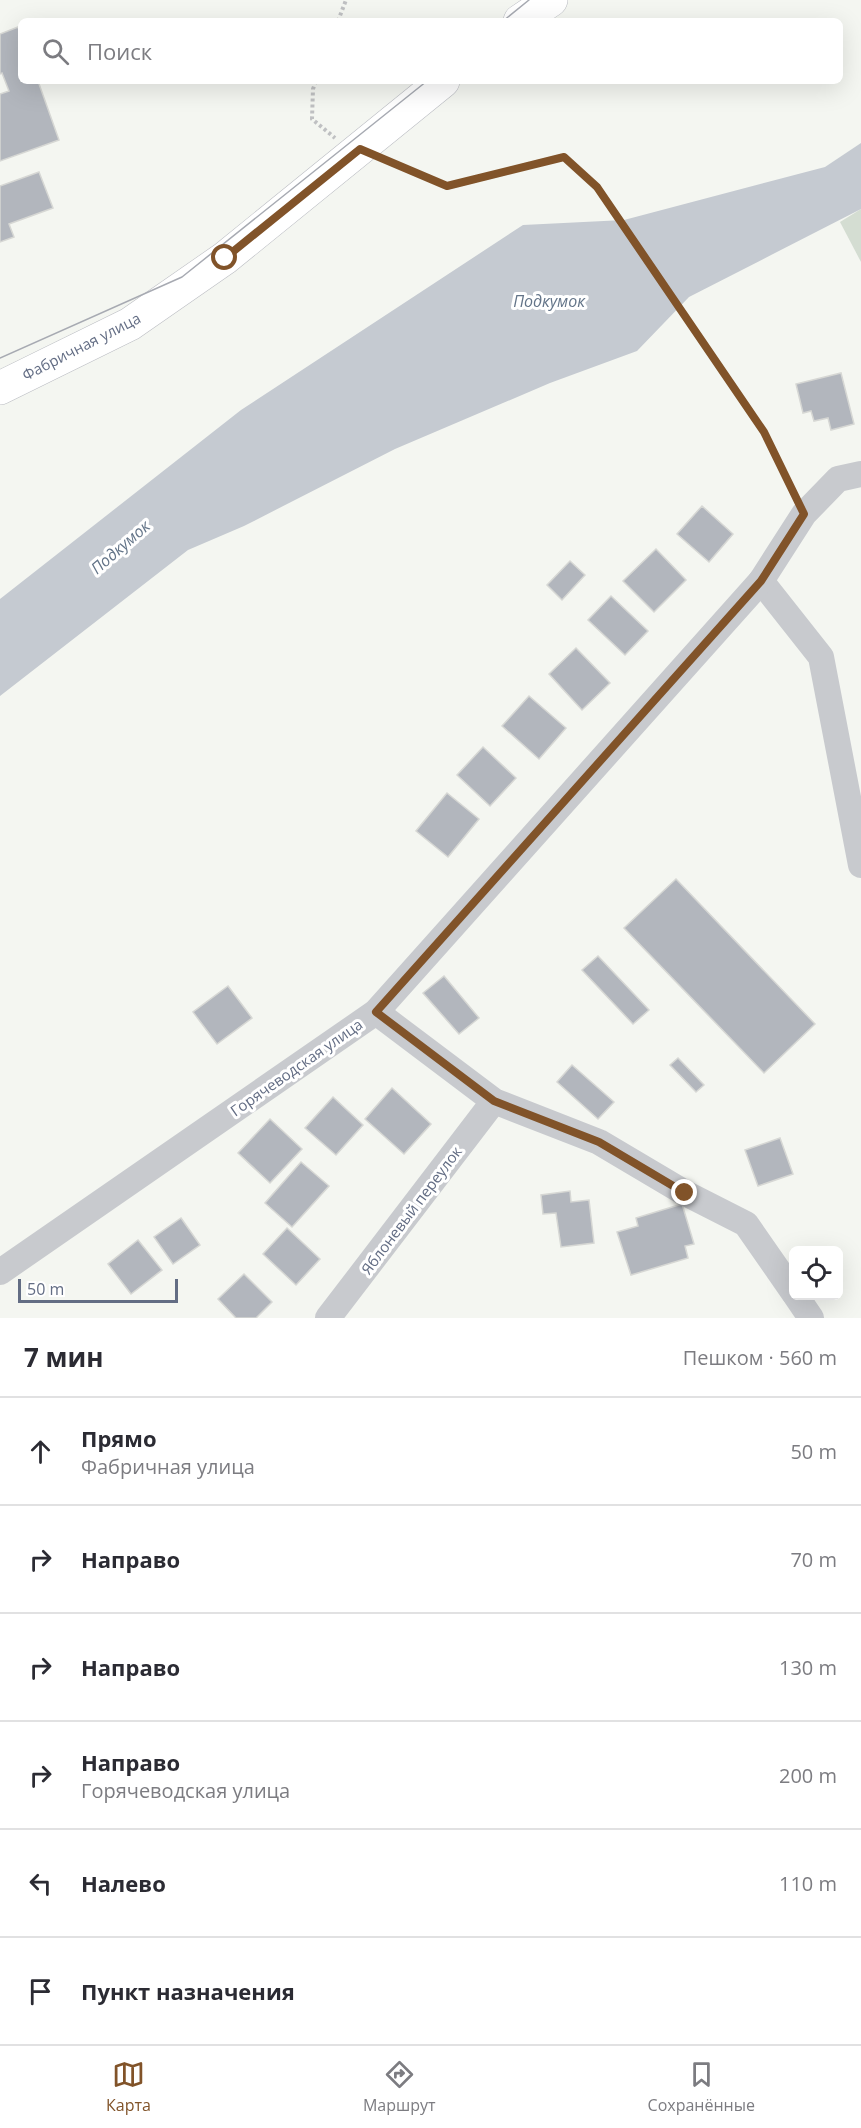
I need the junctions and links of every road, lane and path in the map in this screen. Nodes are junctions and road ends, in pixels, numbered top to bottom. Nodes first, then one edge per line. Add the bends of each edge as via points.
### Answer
1 (346, 0) edge
2 (550, 0) edge
3 (339, 18) edge
4 (524, 18) edge
5 (315, 84) edge
6 (439, 84) edge
7 (360, 149) junction
8 (0, 388) edge
9 (861, 474) edge
10 (804, 514) junction
11 (761, 581) junction
12 (861, 865) edge
13 (376, 1012) junction
14 (494, 1101) junction
15 (0, 1272) edge
16 (789, 1287) edge
17 (798, 1300) edge
18 (328, 1318) edge
19 (811, 1318) edge

1 - 3 path
2 - 4 main road
5 - 7 path via 312,119 337,140
6 - 7 main road, Фабричная улица
7 - 8 main road, Фабричная улица via 225,258 130,324
7 - 10 path via 447,186 564,157 597,187 764,432
9 - 10 street, Горячеводская улица via 838,479
10 - 11 street, Горячеводская улица
11 - 12 street via 821,657
11 - 13 street, Горячеводская улица
13 - 14 street
13 - 15 street, Горячеводская улица
14 - 16 street via 599,1142 746,1224
14 - 18 street, Яблоневый переулок
17 - 19 street

